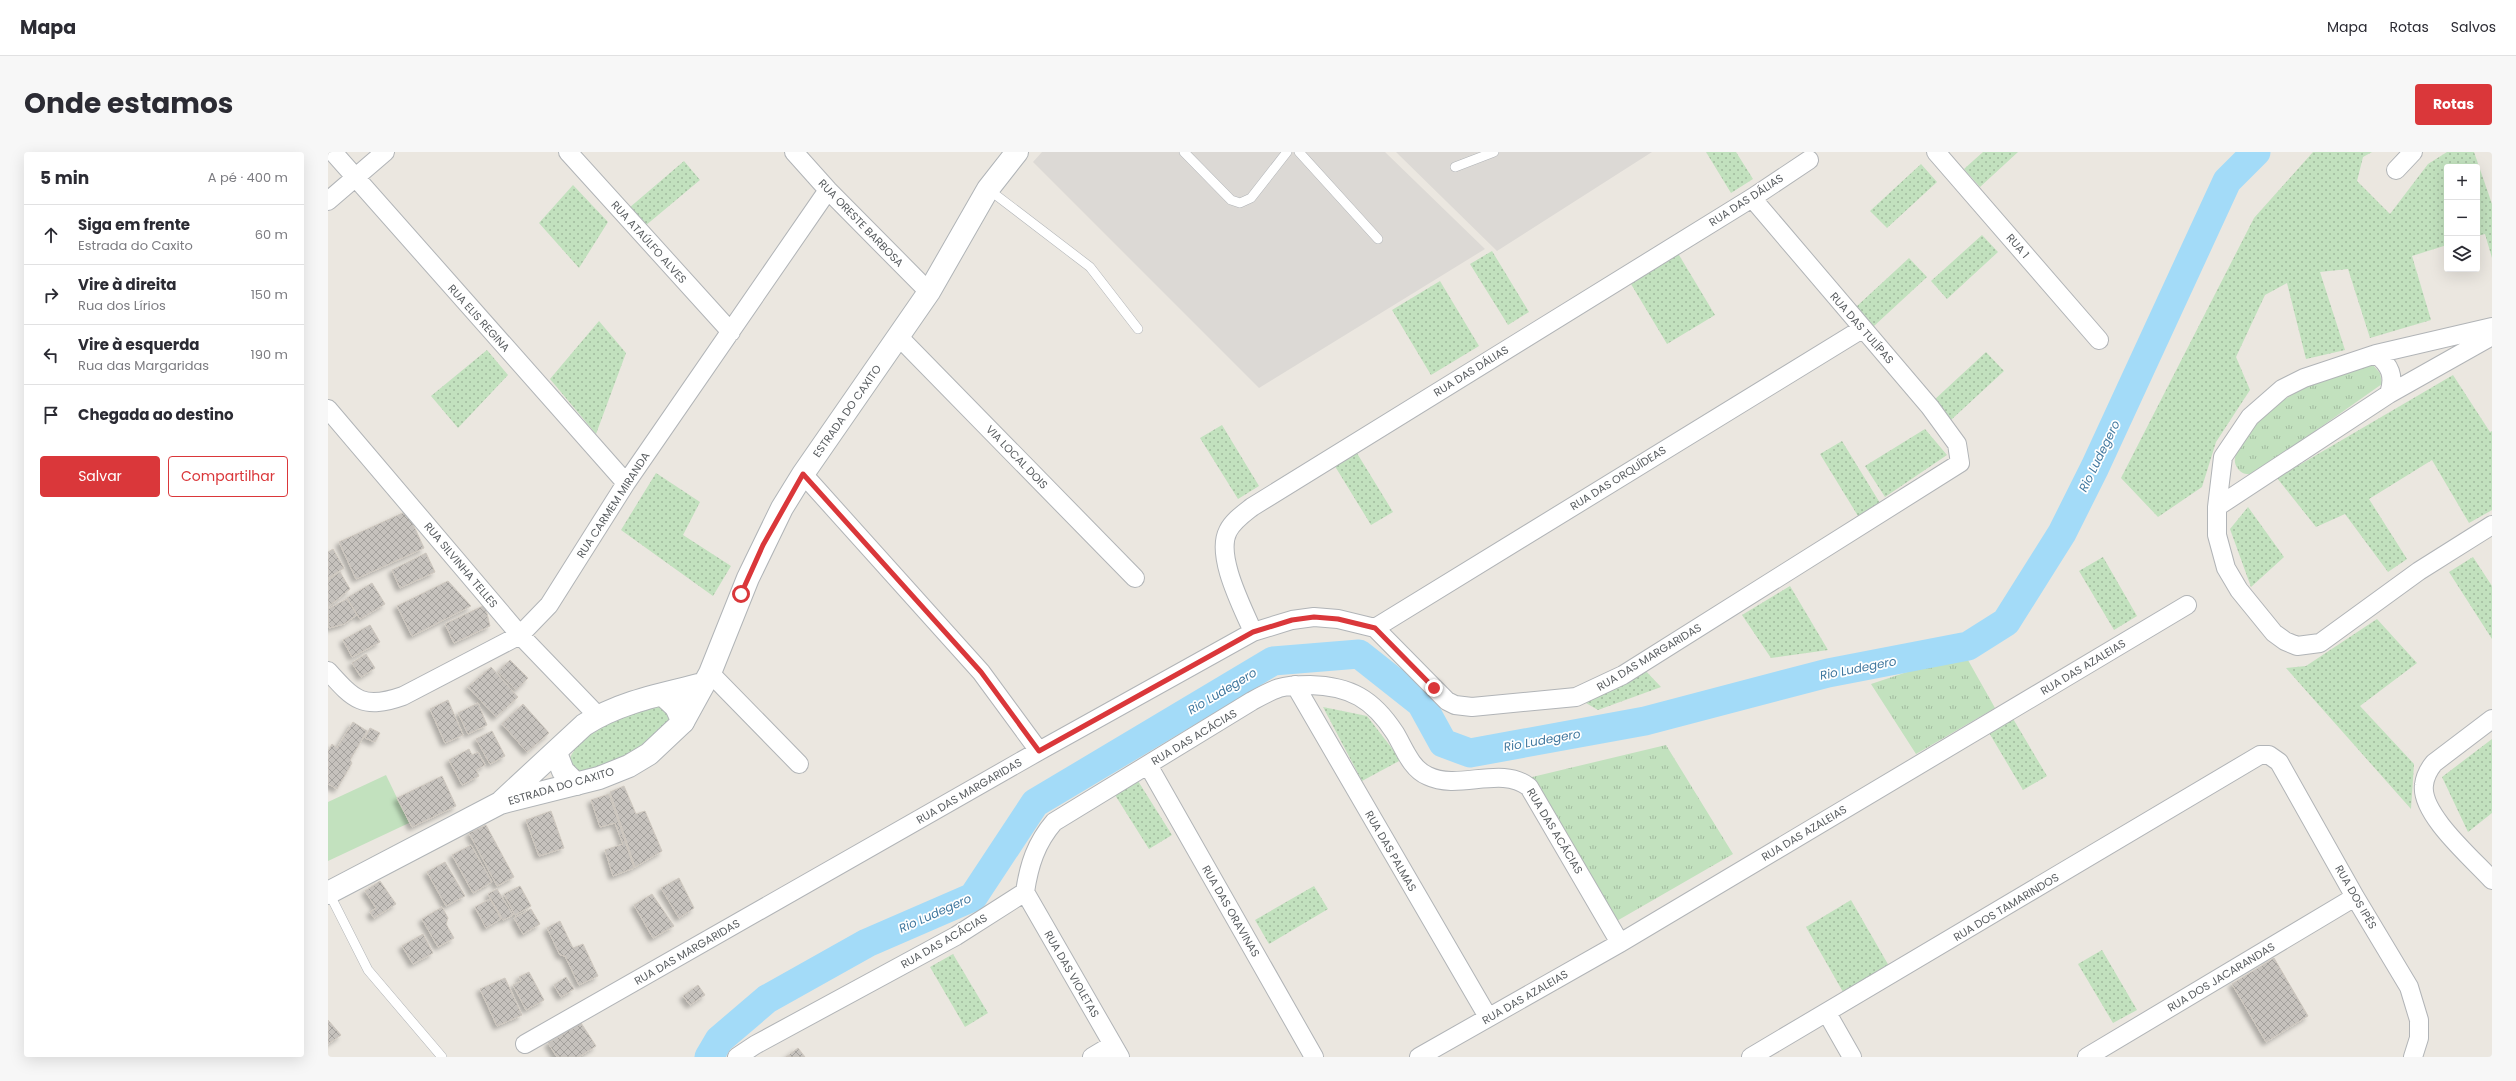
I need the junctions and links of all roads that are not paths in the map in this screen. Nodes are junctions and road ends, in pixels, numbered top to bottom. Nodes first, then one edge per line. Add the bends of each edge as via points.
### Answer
1 (333, 152) edge
2 (385, 152) edge
3 (568, 152) edge
4 (794, 152) edge
5 (1017, 152) edge
6 (1184, 152) edge
7 (1287, 152) edge
8 (1299, 152) edge
9 (1494, 152) edge
10 (1936, 152) edge
11 (2413, 152) edge
12 (1809, 160) dead end
13 (1455, 167) dead end
14 (2396, 170) dead end
15 (355, 178) junction
16 (988, 189) junction
17 (828, 190) junction
18 (1752, 198) junction
19 (328, 201) edge
20 (1378, 239) dead end
21 (929, 292) junction
22 (2492, 327) edge
23 (1862, 328) junction
24 (1138, 329) dead end
25 (731, 332) junction
26 (2492, 336) edge
27 (899, 337) junction
28 (2099, 340) dead end
29 (2376, 354) junction
30 (2389, 394) junction
31 (328, 408) edge
32 (2223, 457) junction
33 (1960, 463) joint
34 (803, 474) junction
35 (626, 483) junction
36 (2251, 484) junction
37 (2217, 507) junction
38 (2492, 525) edge
39 (1135, 578) dead end
40 (2187, 605) dead end
41 (1375, 628) junction
42 (1253, 632) junction
43 (520, 635) junction
44 (328, 671) edge
45 (707, 679) junction
46 (1295, 685) junction
47 (663, 694) junction
48 (598, 716) junction
49 (2492, 719) edge
50 (682, 722) junction
51 (1039, 751) junction
52 (556, 752) junction
53 (2260, 755) joint
54 (798, 764) dead end
55 (1148, 765) junction
56 (576, 784) junction
57 (500, 803) junction
58 (2492, 880) edge
59 (1025, 892) junction
60 (328, 893) edge
61 (2355, 897) junction
62 (1620, 943) junction
63 (1827, 1013) junction
64 (1488, 1017) junction
65 (525, 1044) dead end
66 (1116, 1051) edge
67 (442, 1057) edge
68 (737, 1057) edge
69 (1092, 1057) edge
70 (1314, 1057) edge
71 (1419, 1057) edge
72 (1751, 1057) edge
73 (1852, 1057) edge
74 (2087, 1057) edge
75 (2413, 1057) edge

1 - 15 street, RUA ELIS REGINA
2 - 15 street
3 - 25 street, RUA ATAÚLFO ALVES
4 - 17 street, RUA ORESTE BARBOSA
5 - 16 main road, ESTRADA DO CAXITO
6 - 7 lane via 1231,200 1240,203 1251,198
8 - 20 lane
9 - 13 lane
10 - 28 street, RUA 1
11 - 14 street
12 - 18 street, RUA DAS DÁLIAS
15 - 19 street
15 - 35 street, RUA ELIS REGINA
16 - 21 main road, ESTRADA DO CAXITO
16 - 24 lane via 1090,267
17 - 21 street, RUA ORESTE BARBOSA
17 - 25 street, RUA CARMEM MIRANDA
18 - 23 street, RUA DAS TULÍPAS
18 - 42 street, RUA DAS DÁLIAS via 1238,518 1228,530 1224,541 1225,553 1231,577
21 - 27 main road, ESTRADA DO CAXITO
22 - 29 street
23 - 33 street, RUA DAS TULÍPAS via 1950,432 1957,444
23 - 41 street, RUA DAS ORQUÍDEAS
25 - 35 street, RUA CARMEM MIRANDA
26 - 30 street
27 - 34 main road, ESTRADA DO CAXITO
27 - 39 street, VIA LOCAL DOIS
29 - 30 street via 2392,375 2393,383
29 - 32 street via 2304,378 2282,390 2250,417
30 - 36 street
31 - 43 street, RUA SILVINHA TELLES
32 - 36 street via 2226,470 2233,479 2240,484
32 - 37 street
33 - 41 street, RUA DAS MARGARIDAS via 1623,674 1576,697 1472,707 1455,705 1434,688
34 - 45 main road, ESTRADA DO CAXITO via 782,508 748,578
34 - 51 street via 981,672
35 - 43 street, RUA CARMEM MIRANDA via 549,605
36 - 37 street
37 - 38 street via 2217,535 2226,568 2239,590 2274,633 2297,646 2320,643 2413,574
40 - 62 street, RUA DAS AZALEIAS
41 - 42 street, RUA DAS MARGARIDAS via 1338,619 1314,617 1292,620
42 - 51 street, RUA DAS MARGARIDAS
43 - 44 street, RUA CARMEM MIRANDA via 403,696 383,703 370,704 356,699
43 - 48 street, RUA SILVINHA TELLES
45 - 47 main road, ESTRADA DO CAXITO
45 - 50 main road, ESTRADA DO CAXITO
45 - 54 street
46 - 55 street, RUA DAS ACÁCIAS via 1280,688 1252,701
46 - 62 street, RUA DAS ACÁCIAS via 1329,686 1347,690 1365,700 1384,717 1415,767 1429,777 1456,781 1515,779 1529,786
46 - 64 street, RUA DAS PALMAS
47 - 48 main road, ESTRADA DO CAXITO
47 - 50 main road via 676,707
48 - 52 main road, ESTRADA DO CAXITO via 584,725
49 - 58 street via 2434,763 2424,785 2428,807 2437,820
50 - 56 main road, ESTRADA DO CAXITO via 649,754 629,766
51 - 65 street, RUA DAS MARGARIDAS
52 - 56 main road via 563,771
52 - 57 main road, ESTRADA DO CAXITO
53 - 61 street, RUA DOS IPÊS via 2269,755 2279,762
53 - 63 street, RUA DOS TAMARINDOS
55 - 59 street, RUA DAS ACÁCIAS via 1054,822 1043,835 1033,855
55 - 70 street, RUA DAS ORAVINAS
56 - 57 main road, ESTRADA DO CAXITO
57 - 60 main road, ESTRADA DO CAXITO
59 - 66 street, RUA DAS VIOLETAS
59 - 68 street, RUA DAS ACÁCIAS via 956,936
60 - 67 lane via 368,970
61 - 74 street, RUA DOS JACARANDAS
61 - 75 street, RUA DOS IPÊS via 2416,1003 2419,1038
62 - 64 street, RUA DAS AZALEIAS
63 - 72 street, RUA DOS TAMARINDOS
63 - 73 street
64 - 71 street, RUA DAS AZALEIAS
66 - 69 street

